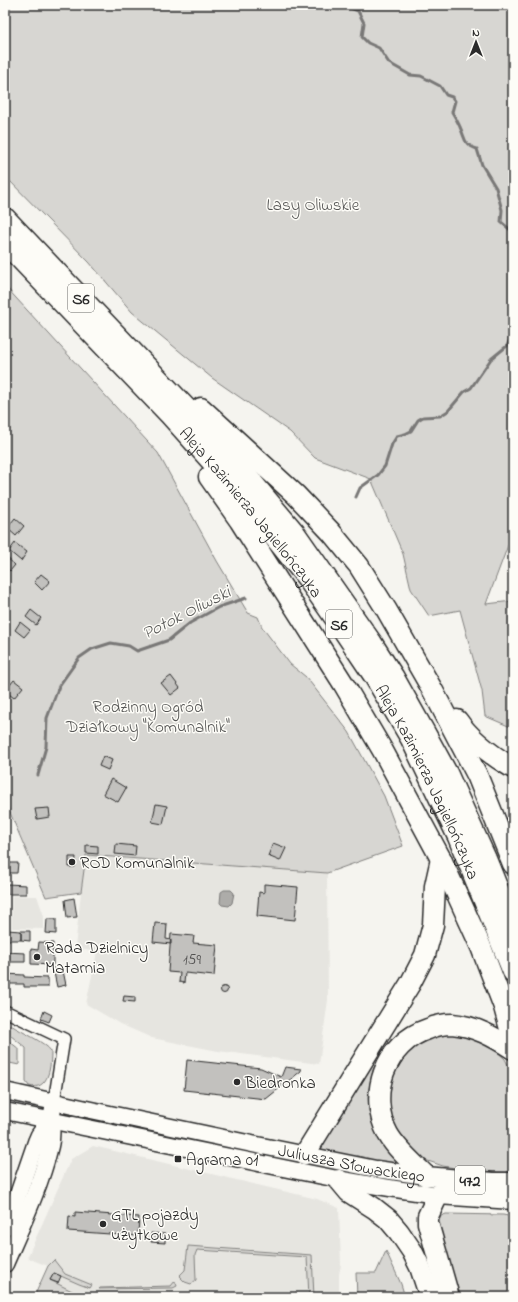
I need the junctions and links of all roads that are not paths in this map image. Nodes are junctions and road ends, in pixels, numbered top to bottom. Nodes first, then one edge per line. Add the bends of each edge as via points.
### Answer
1 (5, 218) edge
2 (5, 243) edge
3 (86, 327) junction
4 (158, 377) junction
5 (432, 689) junction
6 (513, 768) edge
7 (441, 859) junction
8 (513, 864) edge
9 (513, 926) edge
10 (513, 972) edge
11 (5, 1010) edge
12 (513, 1040) edge
13 (513, 1049) edge
14 (5, 1091) edge
15 (54, 1102) junction
16 (5, 1111) edge
17 (50, 1120) junction
18 (305, 1154) junction
19 (426, 1176) junction
20 (338, 1180) junction
21 (513, 1182) edge
22 (438, 1195) junction
23 (513, 1200) edge
24 (5, 1227) edge
25 (5, 1264) edge
26 (430, 1297) edge
27 (449, 1297) edge

1 - 4 highway, Aleja Kazimierza Jagiellończyka / S6
2 - 3 highway, Aleja Kazimierza Jagiellończyka / S6
3 - 7 highway via 90,345 174,434 214,482 347,690
3 - 10 highway, Aleja Kazimierza Jagiellończyka / S6 via 226,478 306,578 374,676 411,739 458,837
4 - 5 highway via 170,379 296,495 331,532 359,566
4 - 9 highway, Aleja Kazimierza Jagiellończyka / S6 via 295,533 372,643 447,773
5 - 6 highway via 438,692 460,725 475,741
5 - 8 highway via 476,775
7 - 12 highway via 481,947
7 - 18 highway via 435,886 433,926 425,954 410,984
11 - 15 street via 64,1039
13 - 19 highway via 471,1027 451,1024 421,1031 406,1040 395,1052 381,1079 381,1116 394,1143
14 - 15 main road, Juliusza Słowackiego / 472
15 - 17 main road
15 - 18 main road, Juliusza Słowackiego / 472
16 - 17 main road, Juliusza Słowackiego / 472
17 - 20 main road, Juliusza Słowackiego / 472
17 - 24 main road via 36,1142
17 - 25 main road via 52,1137 46,1159 35,1194
18 - 19 main road, Juliusza Słowackiego / 472 via 376,1169
19 - 21 main road, Juliusza Słowackiego / 472
20 - 22 main road, Juliusza Słowackiego / 472
20 - 26 highway via 349,1192 388,1219 399,1232 412,1251
22 - 23 main road, Juliusza Słowackiego / 472
22 - 27 highway via 428,1216 428,1223

